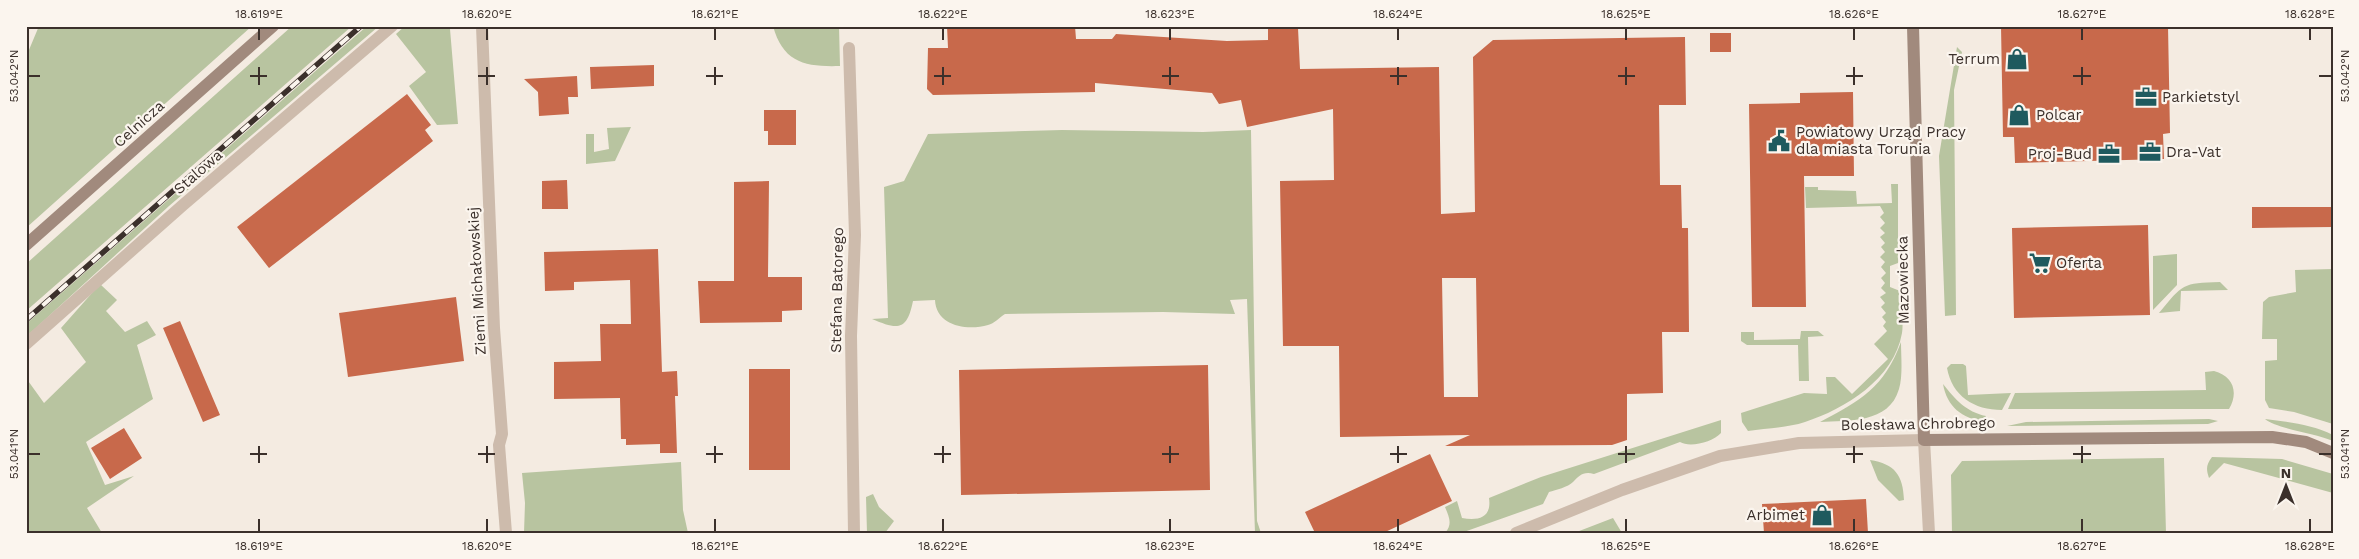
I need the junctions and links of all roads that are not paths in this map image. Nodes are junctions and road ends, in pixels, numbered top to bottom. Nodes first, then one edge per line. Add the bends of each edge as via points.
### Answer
1 (273, 26) edge
2 (392, 26) edge
3 (482, 26) edge
4 (1913, 26) edge
5 (849, 48) dead end
6 (26, 245) edge
7 (26, 344) edge
8 (1924, 440) junction
9 (2333, 452) edge
10 (506, 533) edge
11 (854, 533) edge
12 (1516, 533) edge
13 (1928, 533) edge

1 - 6 street, Celnicza
2 - 7 street, Stalowa
3 - 10 street, Ziemi Michałowskiej via 494,328 502,434 499,445
4 - 8 street, Mazowiecka
5 - 11 street, Stefana Batorego via 854,236 851,336
8 - 9 street, Bolesława Chrobrego via 2272,437 2306,442
8 - 12 street, Bolesława Chrobrego via 1813,442 1729,454 1622,490
8 - 13 street, Mazowiecka

